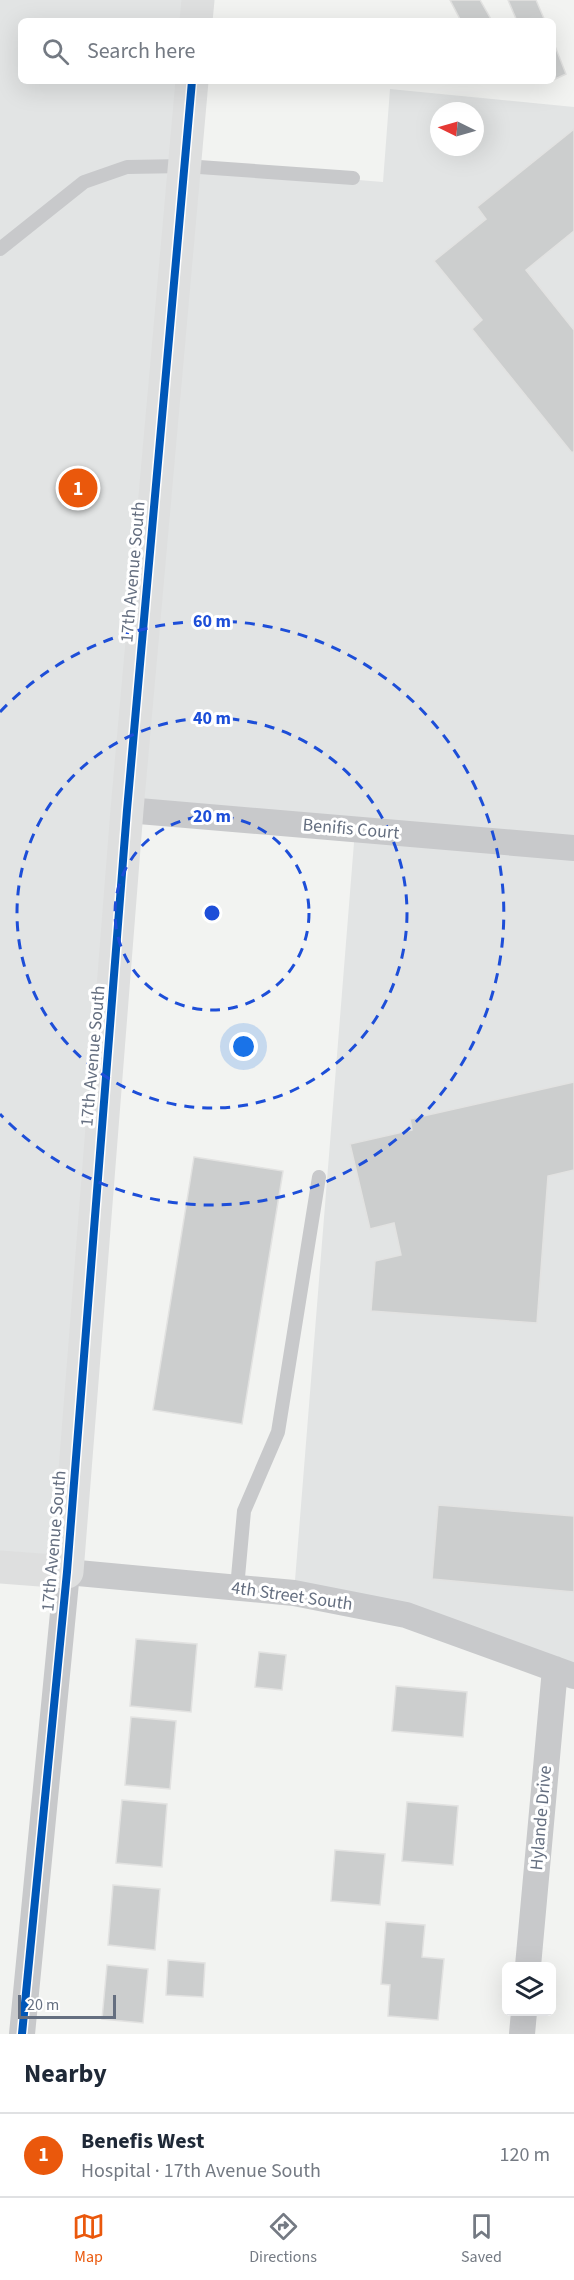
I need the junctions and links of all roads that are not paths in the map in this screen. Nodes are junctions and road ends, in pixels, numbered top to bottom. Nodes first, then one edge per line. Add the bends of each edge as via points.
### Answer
1 (198, 0) edge
2 (196, 18) edge
3 (192, 84) edge
4 (185, 166) junction
5 (353, 178) dead end
6 (0, 249) edge
7 (127, 810) junction
8 (574, 848) edge
9 (318, 1177) dead end
10 (0, 1567) edge
11 (67, 1572) junction
12 (237, 1588) junction
13 (565, 1673) edge
14 (529, 1962) edge
15 (524, 2016) edge
16 (22, 2034) edge
17 (522, 2034) edge

1 - 2 street
3 - 4 street, 17th Avenue South
4 - 5 lane
4 - 6 lane via 127,167 84,182
4 - 7 street, 17th Avenue South
7 - 8 street, Benifis Court
7 - 11 street, 17th Avenue South
9 - 12 lane via 278,1432 244,1511
10 - 11 street, 4th Street South
11 - 12 street, 4th Street South
11 - 16 street, 17th Avenue South
12 - 13 street, 4th Street South via 294,1593 406,1615
13 - 14 street, Hylande Drive
15 - 17 street

